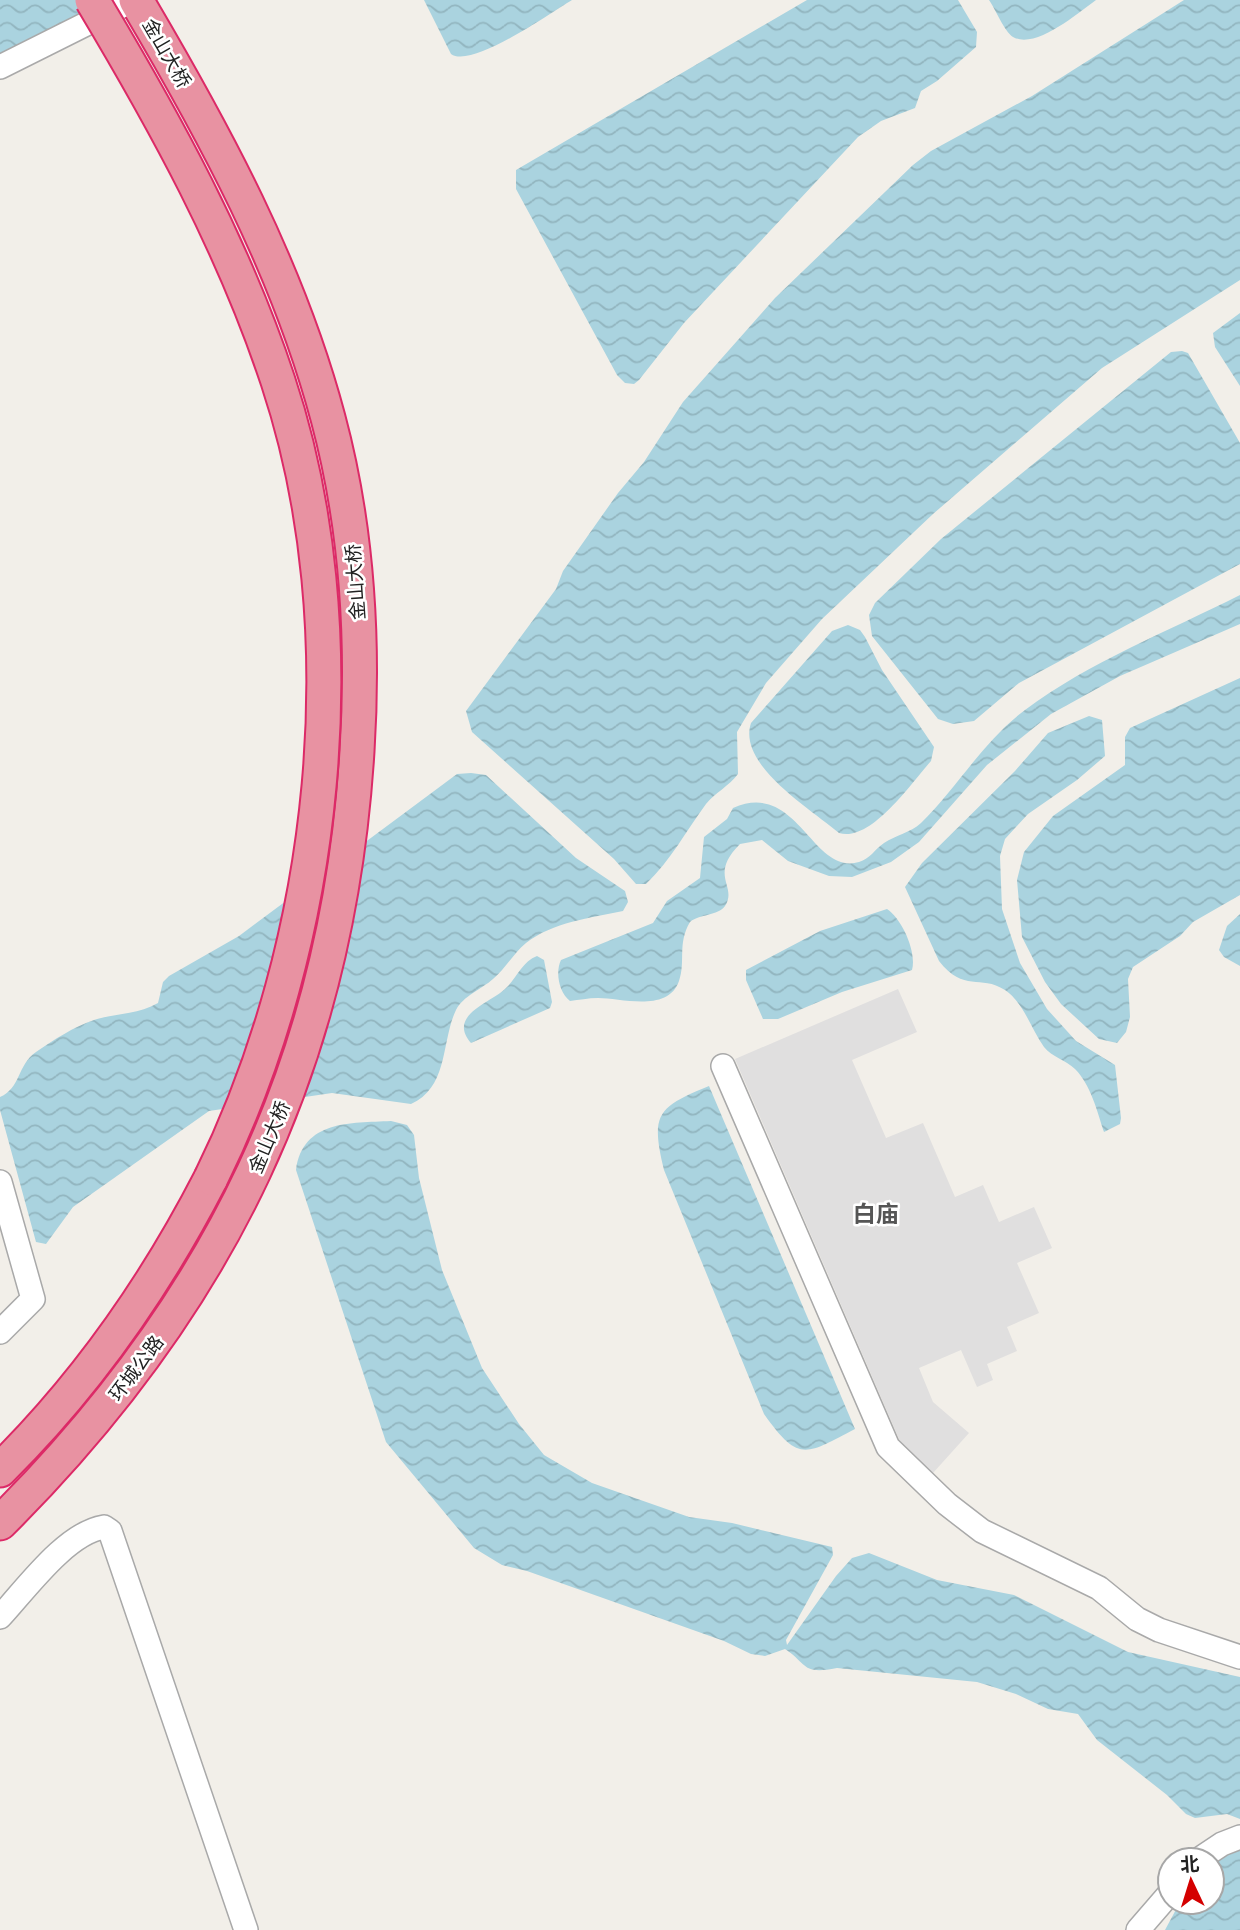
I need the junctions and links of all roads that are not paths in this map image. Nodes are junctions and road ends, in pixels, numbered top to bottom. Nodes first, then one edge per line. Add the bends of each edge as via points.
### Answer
1 (92, 0) edge
2 (135, 0) edge
3 (0, 67) edge
4 (723, 1066) dead end
5 (211, 1178) joint
6 (0, 1182) edge
7 (244, 1194) joint
8 (0, 1332) edge
9 (0, 1470) edge
10 (0, 1522) edge
11 (0, 1617) edge
12 (1240, 1657) edge
13 (1240, 1837) edge
14 (1219, 1846) edge
15 (1156, 1909) edge
16 (246, 1930) edge
17 (1138, 1930) edge

1 - 5 highway, 金山大桥, bridge via 193,177 264,339 300,462 318,575 321,733 301,910 272,1025
2 - 3 street
2 - 7 highway, 金山大桥 via 226,160 299,326 340,466 356,571 358,735 340,905 308,1037
4 - 12 street via 888,1447 982,1531 1099,1588 1137,1619 1159,1630
5 - 9 highway, 环城公路 via 138,1304 55,1411
6 - 8 street via 33,1298
7 - 10 highway, 环城公路 via 187,1297 128,1380 57,1465
11 - 16 street via 73,1540 92,1529 110,1531
13 - 14 street
15 - 17 street

